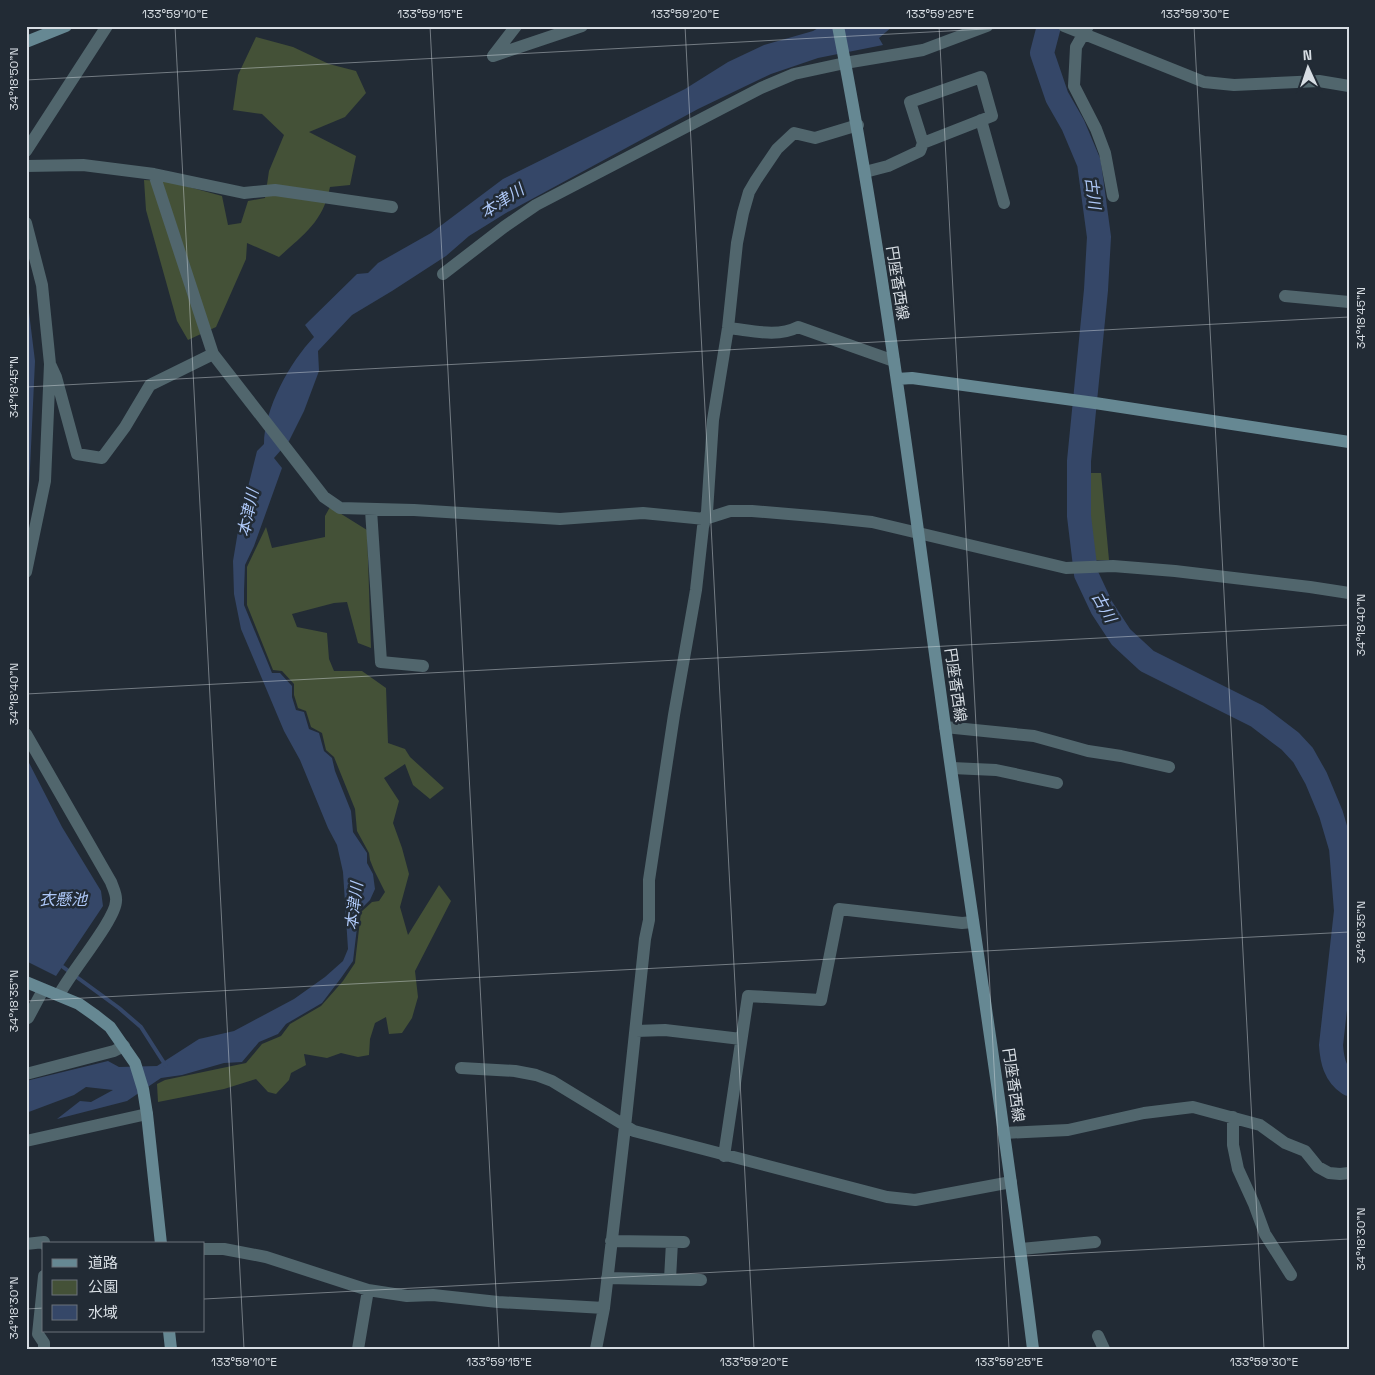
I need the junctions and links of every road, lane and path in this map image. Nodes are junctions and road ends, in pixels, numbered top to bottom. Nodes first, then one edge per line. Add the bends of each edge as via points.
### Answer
1 (66, 26) edge
2 (107, 26) edge
3 (516, 26) edge
4 (582, 26) edge
5 (838, 26) edge
6 (986, 26) edge
7 (1064, 26) edge
8 (1083, 31) edge
9 (26, 42) edge
10 (845, 63) junction
11 (1349, 86) edge
12 (981, 120) junction
13 (858, 125) junction
14 (923, 143) junction
15 (26, 151) edge
16 (26, 166) edge
17 (864, 172) junction
18 (154, 174) junction
19 (1113, 196) dead end
20 (1004, 203) dead end
21 (392, 206) dead end
22 (26, 222) edge
23 (26, 246) edge
24 (443, 274) dead end
25 (40, 279) junction
26 (1285, 296) dead end
27 (1349, 302) edge
28 (728, 328) junction
29 (212, 354) junction
30 (894, 361) junction
31 (50, 364) junction
32 (897, 379) junction
33 (1349, 442) edge
34 (371, 510) junction
35 (705, 519) junction
36 (918, 533) junction
37 (26, 572) edge
38 (1349, 593) edge
39 (423, 666) dead end
40 (945, 727) junction
41 (26, 734) edge
42 (1169, 767) dead end
43 (952, 768) junction
44 (1057, 783) dead end
45 (973, 922) junction
46 (26, 982) edge
47 (43, 990) junction
48 (59, 995) junction
49 (28, 1018) dead end
50 (636, 1031) junction
51 (742, 1039) junction
52 (125, 1048) junction
53 (461, 1068) dead end
54 (26, 1074) edge
55 (146, 1111) junction
56 (1233, 1117) junction
57 (625, 1127) junction
58 (1004, 1133) junction
59 (26, 1141) edge
60 (724, 1156) junction
61 (1349, 1173) edge
62 (1011, 1182) junction
63 (611, 1241) junction
64 (42, 1242) edge
65 (161, 1242) edge
66 (1095, 1242) dead end
67 (26, 1244) edge
68 (1021, 1249) junction
69 (205, 1250) edge
70 (1291, 1275) dead end
71 (607, 1278) junction
72 (670, 1280) junction
73 (700, 1280) dead end
74 (42, 1286) edge
75 (368, 1290) junction
76 (604, 1308) junction
77 (169, 1332) edge
78 (32, 1334) edge
79 (1098, 1336) dead end
80 (44, 1349) edge
81 (171, 1349) edge
82 (358, 1349) edge
83 (596, 1349) edge
84 (1033, 1349) edge
85 (1104, 1349) edge

1 - 9 main road
2 - 15 street
3 - 4 street via 493,56
5 - 10 main road, 円座香西線
6 - 10 street via 923,50
7 - 8 street
8 - 11 street via 1204,82 1320,81
8 - 19 street via 1076,47 1074,86 1102,145
10 - 13 main road, 円座香西線
10 - 24 street via 794,74 761,88 629,156 536,205
12 - 14 street
12 - 14 street via 992,116 981,78 910,102
12 - 20 street
13 - 17 main road, 円座香西線
13 - 28 street via 815,138 794,133 777,148 756,180 749,192 737,243
14 - 17 street via 920,151 888,166
16 - 18 street via 83,165
17 - 30 main road, 円座香西線
18 - 21 street via 244,193 275,190
18 - 29 street
22 - 25 street
23 - 25 street
25 - 31 street
26 - 27 street
28 - 30 street via 775,333 798,327
28 - 35 street via 713,420
29 - 31 street via 150,385 102,458 77,454
29 - 34 street via 324,497 340,508
30 - 32 main road, 円座香西線
31 - 37 street via 45,481
32 - 33 main road via 912,378 1095,403
32 - 36 main road, 円座香西線
34 - 35 street via 560,519 643,513
34 - 39 street via 381,662
35 - 36 street via 730,511 752,511 872,522
35 - 50 street via 649,880 649,920
36 - 38 street via 1066,568 1113,566 1175,571
36 - 40 main road, 円座香西線
40 - 42 street via 1034,736 1088,751
40 - 43 main road, 円座香西線
41 - 48 street via 111,882 117,900 113,915
43 - 44 street via 996,770
43 - 45 main road, 円座香西線
45 - 51 street via 962,924 839,909 821,1000 748,996
45 - 58 main road, 円座香西線
46 - 47 main road
47 - 48 main road
47 - 49 street
48 - 52 main road via 79,1004 110,1027
50 - 51 street via 665,1030
50 - 57 street
51 - 60 street
52 - 54 street
52 - 55 main road via 135,1063
53 - 57 street via 536,1075 552,1081
55 - 59 street
55 - 65 main road
56 - 58 street via 1193,1107 1144,1113 1068,1130
56 - 61 street via 1260,1125 1285,1143 1305,1151 1318,1167 1329,1173
56 - 70 street via 1233,1145 1238,1169 1265,1234
57 - 60 street
57 - 63 street
58 - 62 main road, 円座香西線
60 - 62 street via 887,1197 915,1200
62 - 68 main road, 円座香西線
63 - 71 street
63 - 72 street via 678,1242
64 - 67 street
66 - 68 street
68 - 84 main road, 円座香西線
69 - 75 street via 224,1249 266,1257
71 - 72 street
71 - 76 street
72 - 73 street
74 - 78 street
75 - 76 street via 407,1296 433,1295
75 - 82 street
76 - 83 street
77 - 81 main road
78 - 80 street via 44,1343
79 - 85 street

